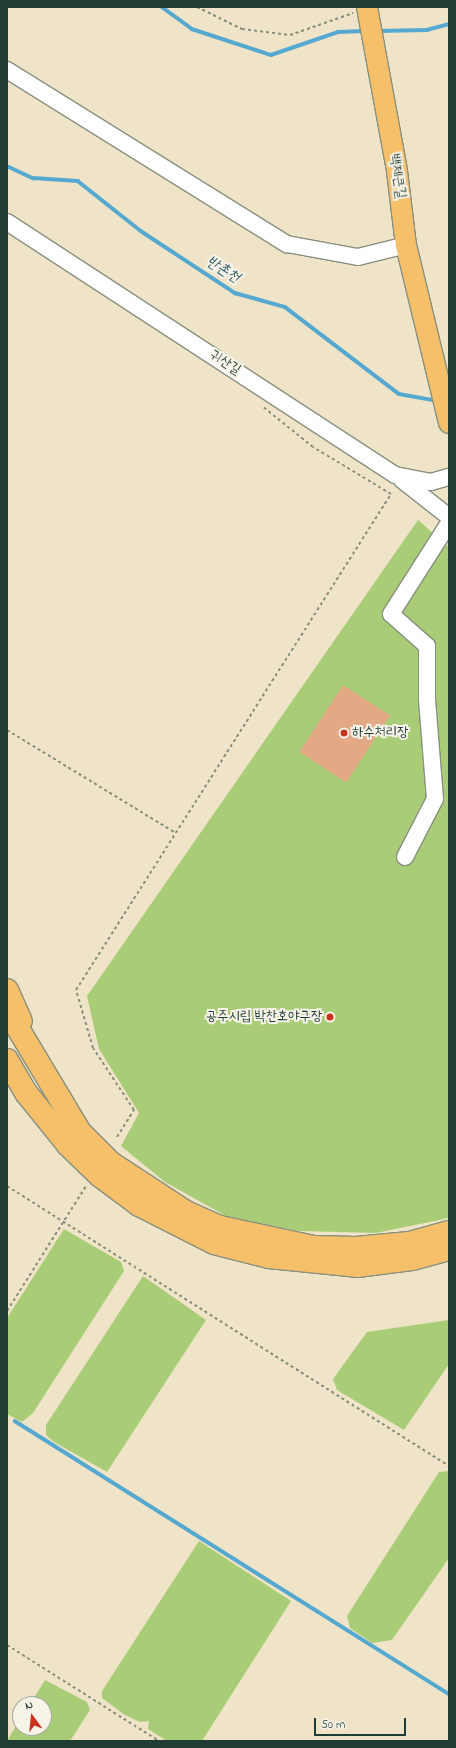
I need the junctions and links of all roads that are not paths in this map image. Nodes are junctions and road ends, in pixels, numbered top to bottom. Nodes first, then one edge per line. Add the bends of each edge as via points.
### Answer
1 (368, 12) edge
2 (7, 70) edge
3 (7, 222) edge
4 (406, 245) junction
5 (449, 423) edge
6 (394, 475) junction
7 (449, 477) edge
8 (449, 517) edge
9 (449, 523) edge
10 (406, 857) dead end
11 (7, 990) edge
12 (7, 1010) edge
13 (7, 1060) edge
14 (7, 1068) edge
15 (48, 1083) junction
16 (27, 1094) junction
17 (449, 1232) edge
18 (449, 1249) edge

1 - 4 main road, 백제큰길 via 397,171
2 - 4 street via 287,244 358,257
3 - 6 street, 귀산길
4 - 5 main road, 백제큰길 via 416,297
6 - 7 street, 귀산길 via 431,482
6 - 8 street
9 - 10 street via 391,614 427,646 427,699 435,799
11 - 15 highway
12 - 15 highway
13 - 16 highway
14 - 16 highway
15 - 17 highway via 80,1132 111,1164 148,1190 220,1227 272,1241 356,1248 409,1243
16 - 18 highway via 68,1145 100,1176 139,1205 214,1243 269,1257 356,1266 412,1259

